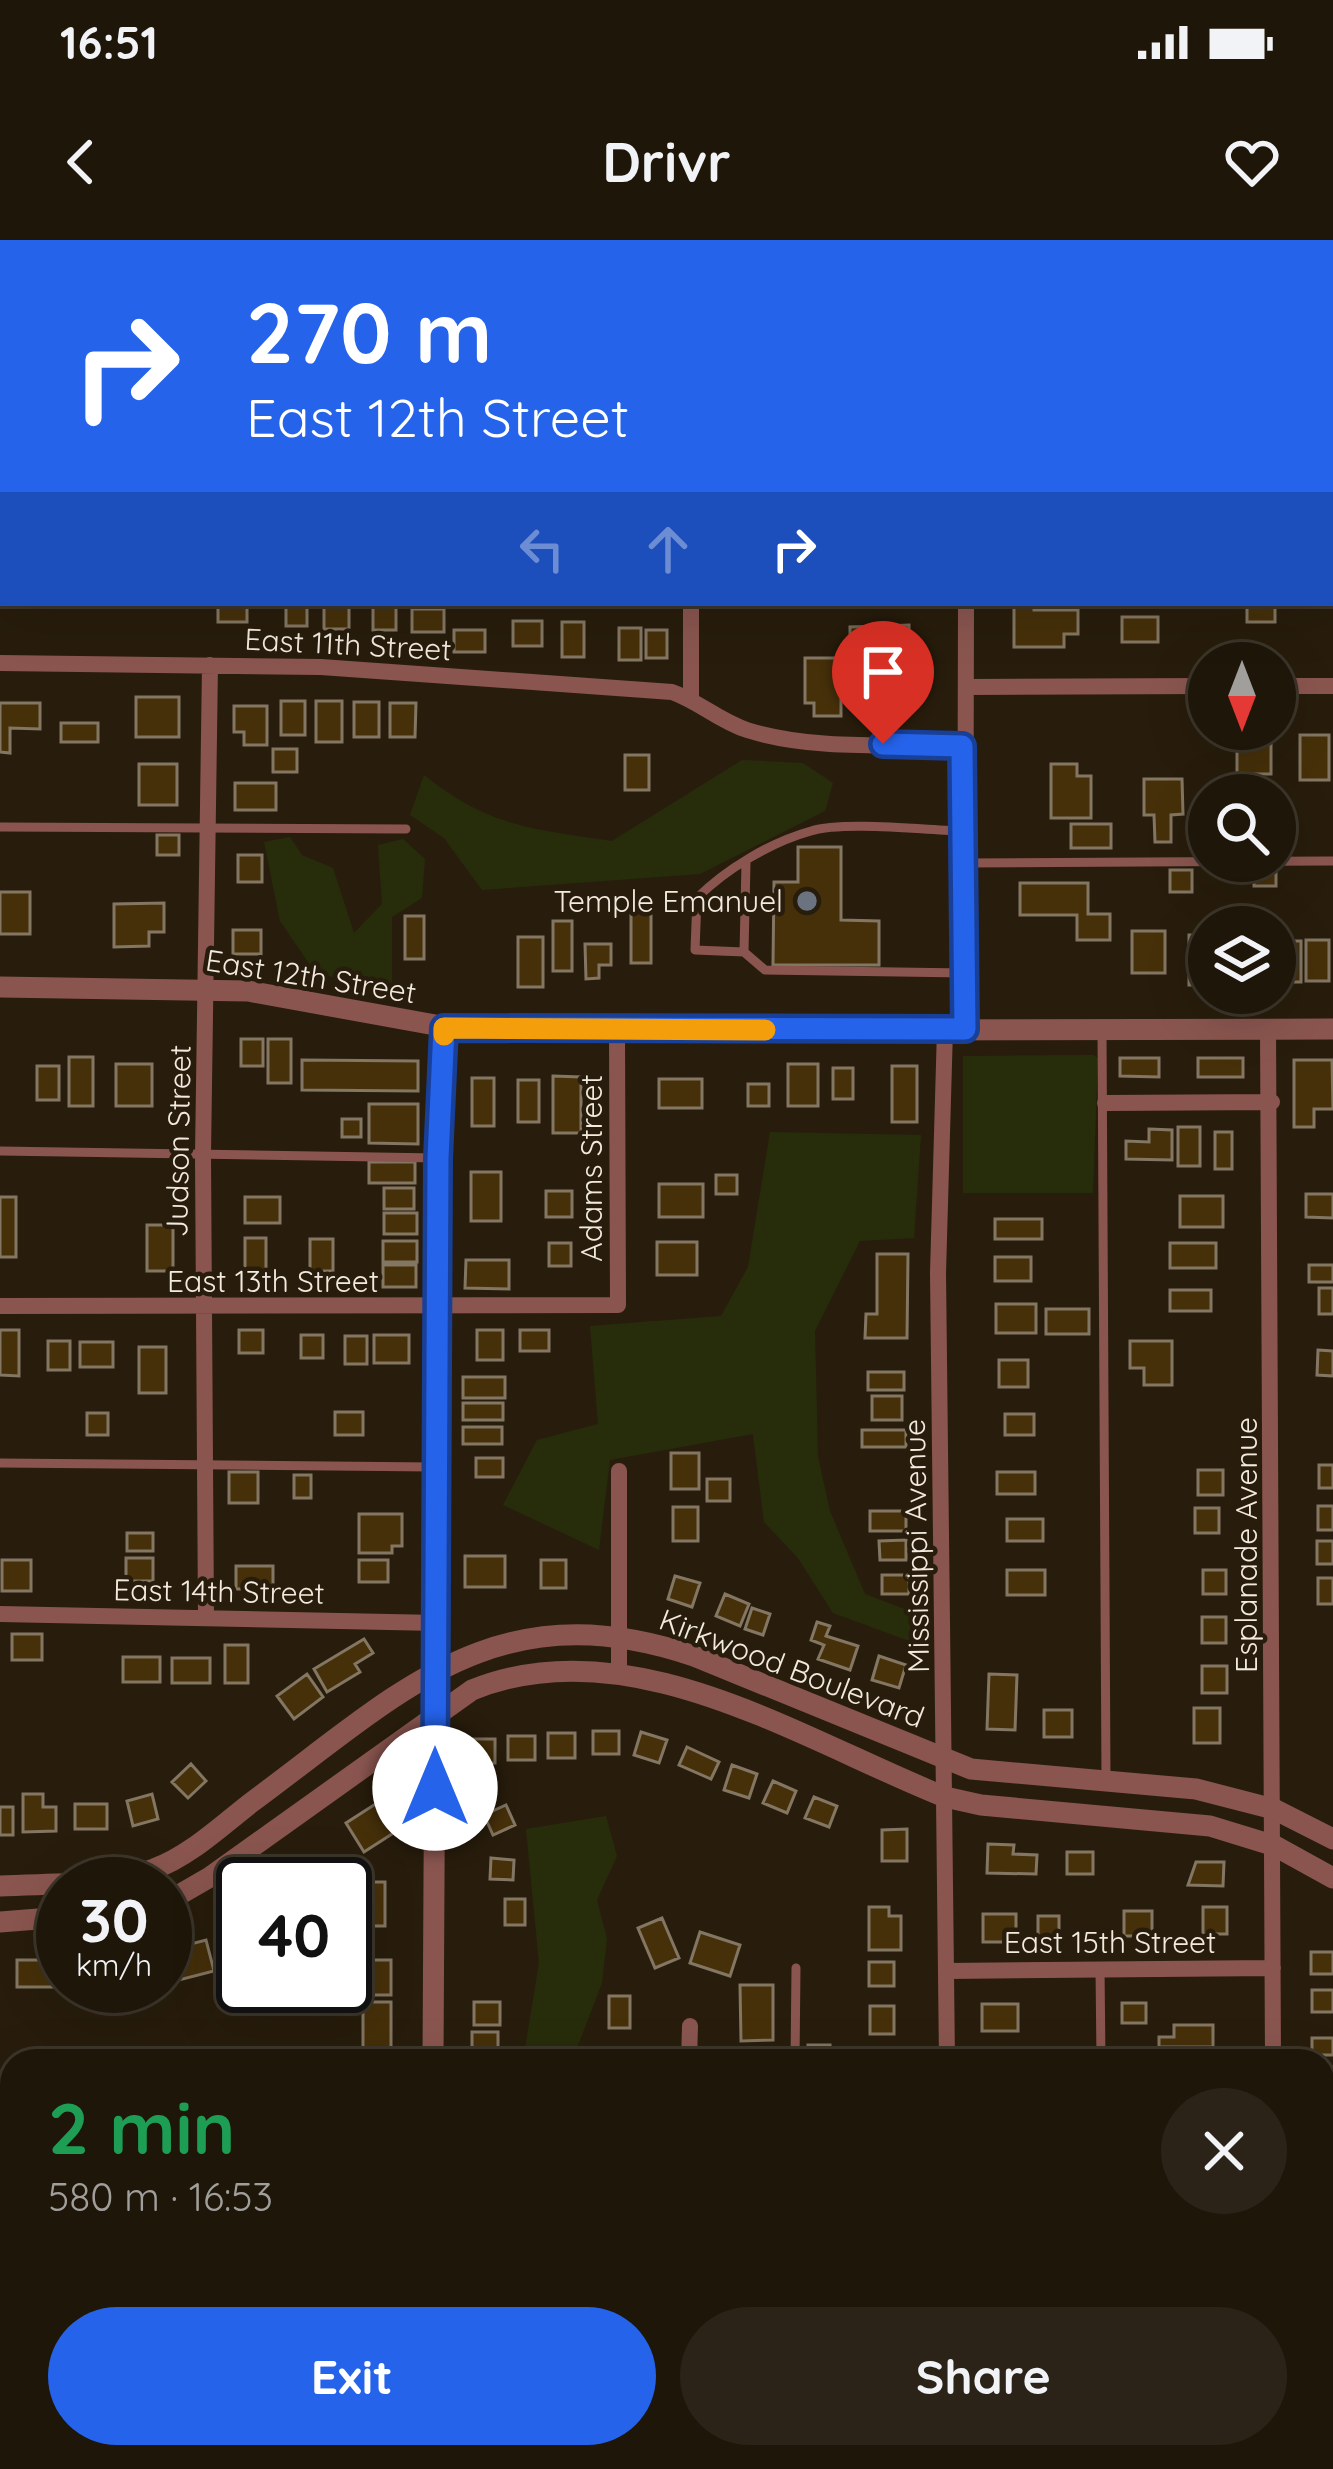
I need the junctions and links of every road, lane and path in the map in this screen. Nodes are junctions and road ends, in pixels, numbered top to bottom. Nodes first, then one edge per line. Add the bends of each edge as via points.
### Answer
1 (691, 606) edge
2 (966, 606) edge
3 (0, 662) edge
4 (210, 665) junction
5 (1188, 686) edge
6 (1296, 686) edge
7 (1333, 686) edge
8 (966, 687) junction
9 (691, 699) junction
10 (962, 746) junction
11 (210, 825) junction
12 (0, 826) edge
13 (406, 829) dead end
14 (963, 831) junction
15 (1333, 861) edge
16 (746, 862) junction
17 (963, 863) junction
18 (744, 952) junction
19 (965, 973) junction
20 (0, 987) edge
21 (209, 988) junction
22 (444, 1028) junction
23 (1333, 1028) edge
24 (955, 1029) junction
25 (1102, 1029) junction
26 (1268, 1029) junction
27 (617, 1030) junction
28 (1105, 1102) junction
29 (1272, 1102) junction
30 (0, 1151) edge
31 (202, 1155) junction
32 (438, 1158) junction
33 (618, 1305) joint
34 (0, 1306) edge
35 (204, 1307) junction
36 (437, 1309) junction
37 (0, 1463) edge
38 (205, 1465) junction
39 (439, 1467) junction
40 (619, 1471) dead end
41 (0, 1614) edge
42 (206, 1618) junction
43 (438, 1623) junction
44 (620, 1637) junction
45 (437, 1670) junction
46 (619, 1671) junction
47 (435, 1712) junction
48 (946, 1761) junction
49 (1106, 1780) junction
50 (945, 1797) junction
51 (1274, 1809) junction
52 (1333, 1839) edge
53 (1275, 1846) junction
54 (181, 1857) edge
55 (1333, 1878) edge
56 (36, 1884) edge
57 (0, 1886) edge
58 (192, 1887) edge
59 (36, 1919) edge
60 (0, 1922) edge
61 (796, 1968) dead end
62 (1100, 1968) junction
63 (1274, 1968) junction
64 (947, 1971) junction
65 (690, 2026) dead end
66 (433, 2049) edge
67 (689, 2049) edge
68 (795, 2049) edge
69 (947, 2049) edge
70 (1101, 2049) edge
71 (1273, 2049) edge

1 - 9 street
2 - 8 street, Mississippi Avenue
3 - 4 street, East 11th Street
4 - 9 street, East 11th Street
4 - 11 street, Judson Street
5 - 8 street
6 - 7 street
8 - 10 street, Mississippi Avenue
9 - 10 street via 718,721 804,741
10 - 14 street, Mississippi Avenue
11 - 12 lane
11 - 13 lane
11 - 21 street, Judson Street
14 - 16 lane via 814,829
14 - 17 street, Mississippi Avenue
15 - 17 lane
16 - 18 lane
16 - 18 lane via 697,898 695,950
17 - 19 street, Mississippi Avenue
18 - 19 lane via 765,970
19 - 24 street, Mississippi Avenue
20 - 21 street, East 12th Street
21 - 22 street, East 12th Street
21 - 31 street, Judson Street
22 - 27 street, East 12th Street
22 - 32 street
23 - 26 street, East 12th Street
24 - 25 street, East 12th Street
24 - 27 street, East 12th Street
24 - 48 street, Mississippi Avenue via 938,1274
25 - 26 street, East 12th Street
25 - 28 lane
26 - 29 street, Esplanade Avenue
27 - 33 street, Adams Street
28 - 29 street
28 - 49 lane
29 - 51 street, Esplanade Avenue
30 - 31 lane
31 - 32 lane
31 - 35 street, Judson Street
32 - 36 street
33 - 36 street, East 13th Street
34 - 35 street, East 13th Street
35 - 36 street, East 13th Street
35 - 38 street, Judson Street
36 - 39 street
37 - 38 lane
38 - 39 lane
38 - 42 street, Judson Street
39 - 43 street
40 - 44 street
41 - 42 street, East 14th Street
42 - 43 street, East 14th Street
43 - 45 street
44 - 45 street, Kirkwood Boulevard via 514,1639
44 - 46 street
44 - 48 street, Kirkwood Boulevard via 694,1656
45 - 47 street
45 - 54 street, Kirkwood Boulevard
46 - 47 street, Kirkwood Boulevard via 501,1678
46 - 50 street, Kirkwood Boulevard via 689,1690
47 - 58 street, Kirkwood Boulevard
47 - 66 street
48 - 49 street, Kirkwood Boulevard via 1000,1774
48 - 50 street, Mississippi Avenue
49 - 51 street, Kirkwood Boulevard via 1196,1789
50 - 53 street, Kirkwood Boulevard via 1210,1826
50 - 64 street, Mississippi Avenue
51 - 52 street, Kirkwood Boulevard
51 - 53 street, Esplanade Avenue
53 - 55 street, Kirkwood Boulevard
53 - 63 street, Esplanade Avenue
56 - 57 street, Kirkwood Boulevard
59 - 60 street
61 - 68 lane
62 - 63 street, East 15th Street
62 - 64 street, East 15th Street
62 - 70 lane
63 - 71 street, Esplanade Avenue
64 - 69 street, Mississippi Avenue
65 - 67 street

